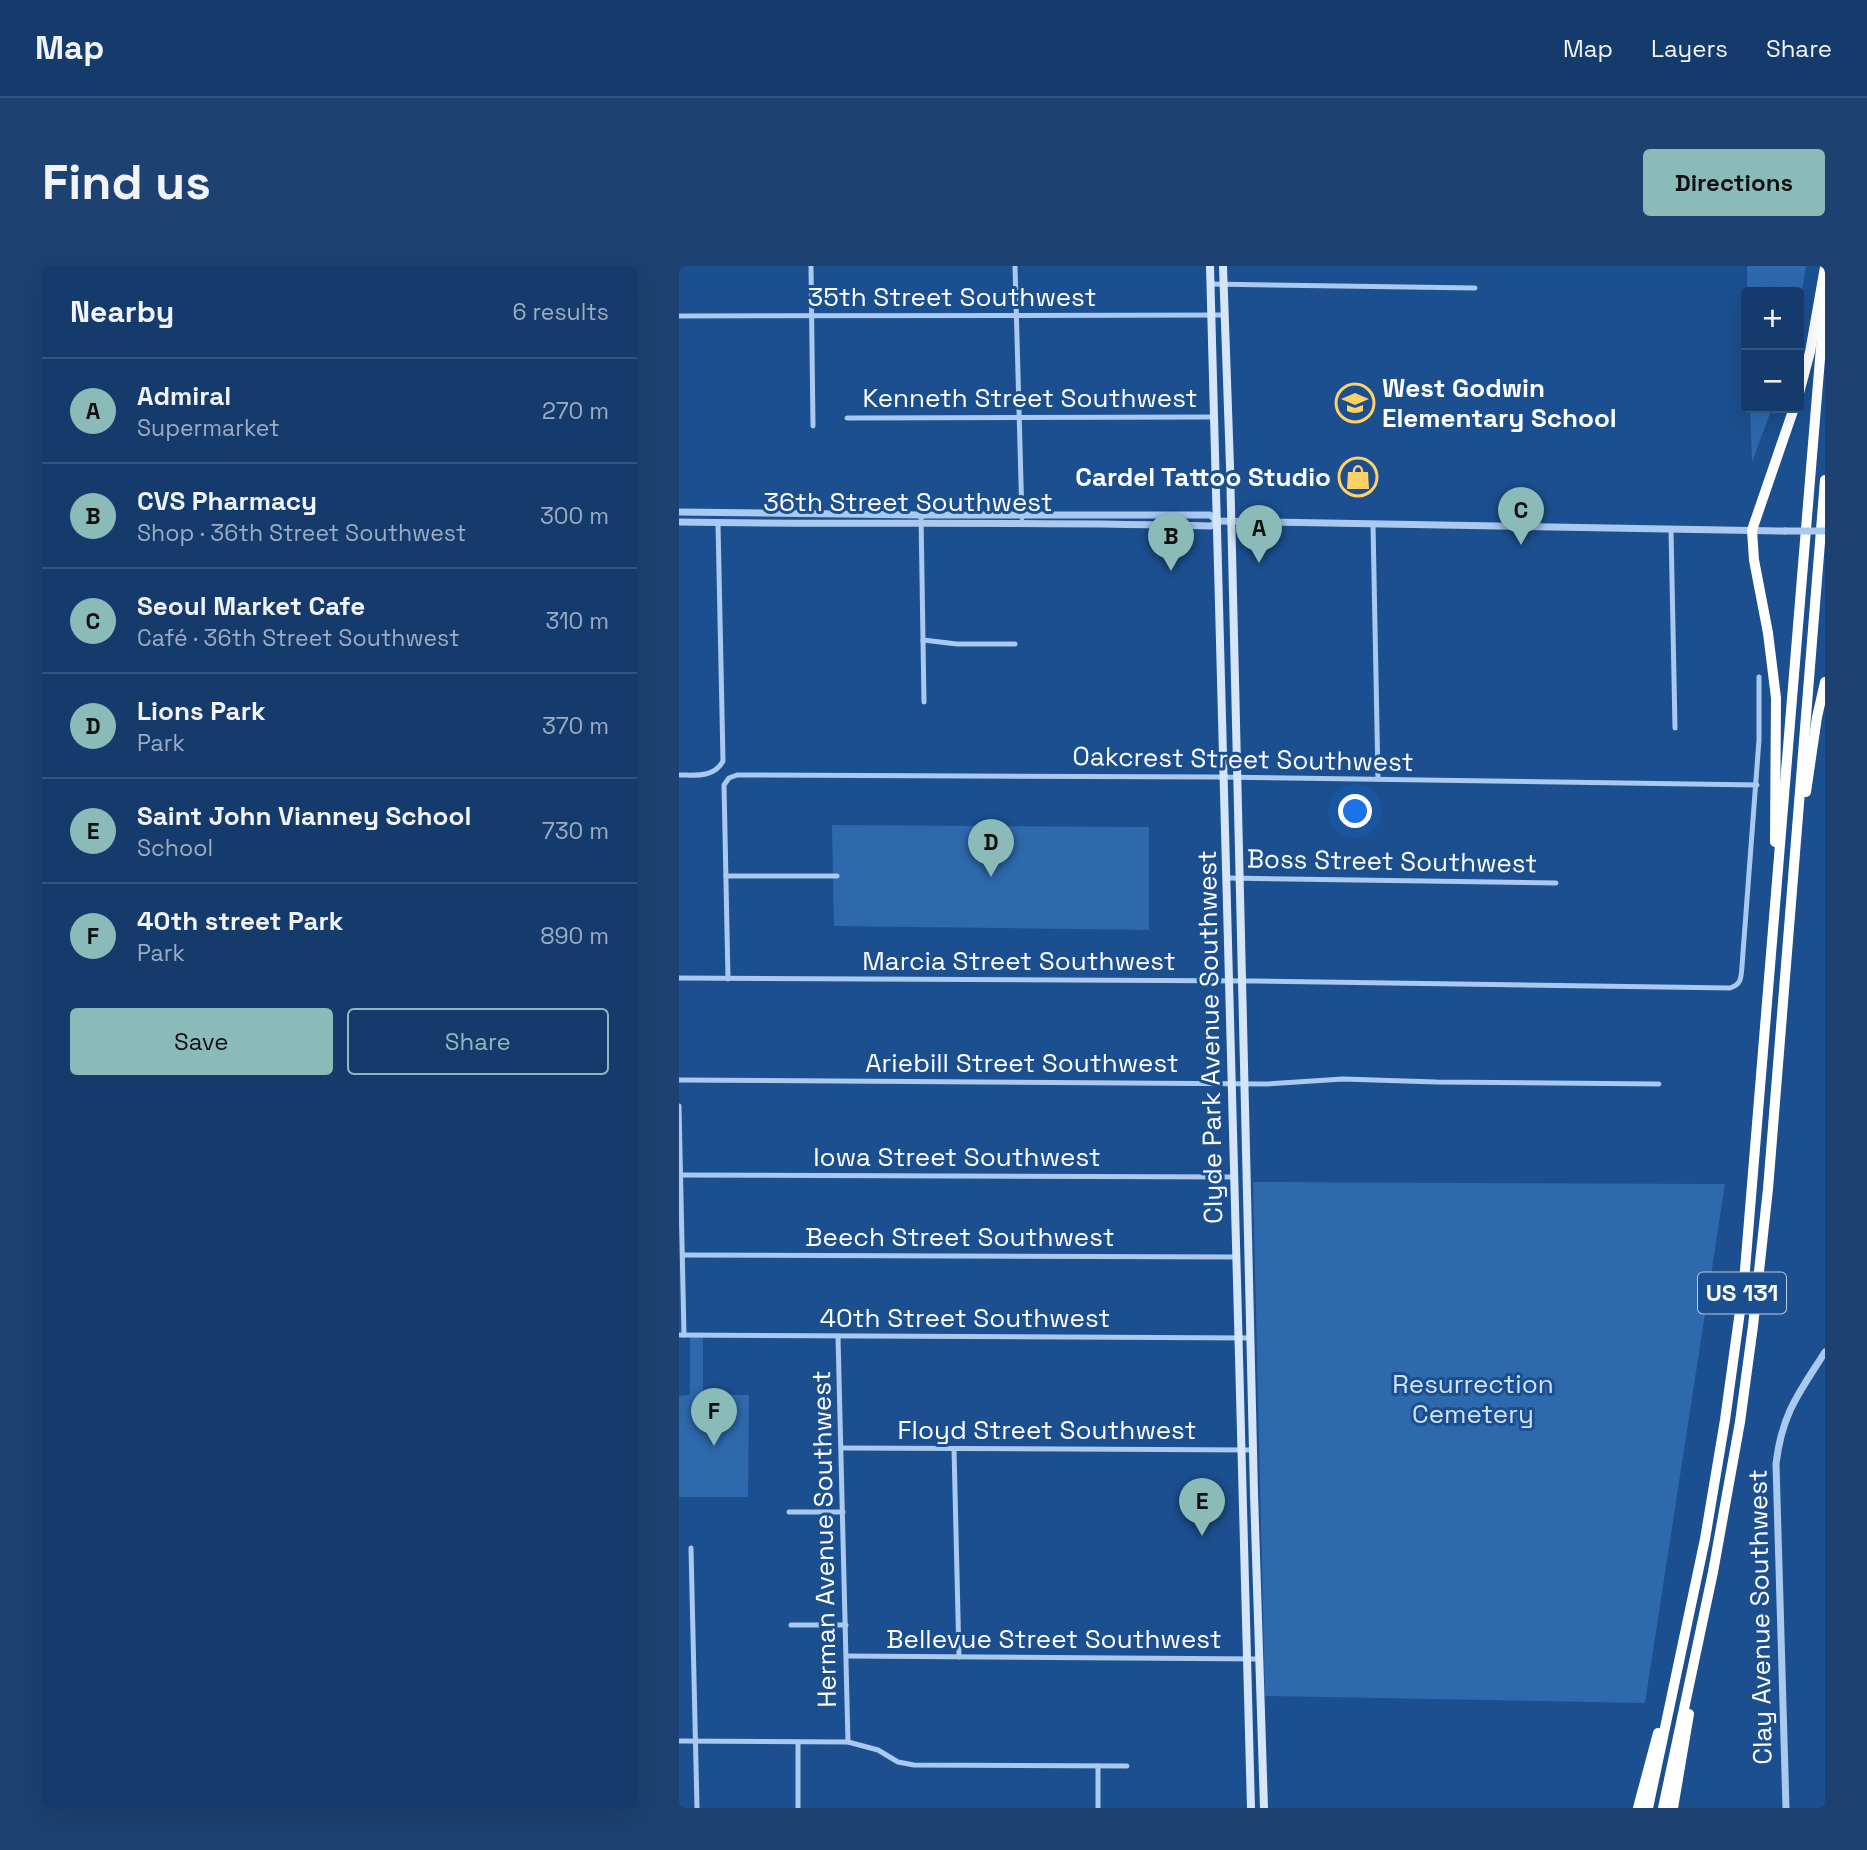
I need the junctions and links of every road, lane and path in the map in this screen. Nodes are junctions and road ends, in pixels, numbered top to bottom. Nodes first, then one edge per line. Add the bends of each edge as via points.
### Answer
1 (811, 266) edge
2 (1015, 266) edge
3 (1210, 266) edge
4 (1223, 266) edge
5 (1825, 267) edge
6 (1210, 284) junction
7 (1224, 284) junction
8 (1475, 288) dead end
9 (1825, 298) edge
10 (1211, 315) junction
11 (1225, 315) junction
12 (679, 316) edge
13 (1016, 316) junction
14 (813, 317) junction
15 (1804, 374) edge
16 (1792, 413) edge
17 (1019, 417) junction
18 (1214, 417) junction
19 (846, 418) dead end
20 (813, 426) dead end
21 (1825, 480) edge
22 (679, 512) edge
23 (921, 515) junction
24 (1022, 519) junction
25 (1218, 521) junction
26 (1231, 521) junction
27 (679, 522) edge
28 (718, 523) junction
29 (1373, 524) junction
30 (923, 525) junction
31 (1671, 529) junction
32 (1752, 530) junction
33 (1825, 531) edge
34 (923, 640) junction
35 (1015, 645) dead end
36 (1759, 677) dead end
37 (1825, 682) edge
38 (924, 702) dead end
39 (1675, 728) dead end
40 (679, 775) edge
41 (1225, 777) junction
42 (1238, 778) junction
43 (1378, 779) junction
44 (1757, 785) junction
45 (1793, 874) junction
46 (726, 876) junction
47 (837, 876) dead end
48 (1228, 878) junction
49 (1240, 878) junction
50 (1556, 883) dead end
51 (1776, 901) junction
52 (679, 978) edge
53 (728, 979) junction
54 (1230, 982) junction
55 (1242, 982) junction
56 (679, 1080) edge
57 (1232, 1084) junction
58 (1244, 1084) junction
59 (1659, 1084) dead end
60 (679, 1106) edge
61 (681, 1175) edge
62 (1234, 1177) junction
63 (683, 1255) junction
64 (1236, 1258) junction
65 (682, 1335) edge
66 (838, 1336) junction
67 (1238, 1338) junction
68 (1251, 1338) junction
69 (1825, 1352) edge
70 (841, 1448) junction
71 (954, 1449) junction
72 (1241, 1450) junction
73 (1254, 1450) junction
74 (789, 1512) dead end
75 (843, 1512) junction
76 (691, 1548) dead end
77 (791, 1625) dead end
78 (846, 1625) junction
79 (1701, 1630) junction
80 (847, 1656) junction
81 (959, 1657) junction
82 (1248, 1659) junction
83 (1260, 1659) junction
84 (1675, 1681) junction
85 (679, 1741) edge
86 (695, 1741) junction
87 (798, 1742) junction
88 (848, 1742) junction
89 (1098, 1766) junction
90 (1127, 1766) dead end
91 (697, 1808) edge
92 (799, 1808) edge
93 (1098, 1808) edge
94 (1251, 1808) edge
95 (1264, 1808) edge
96 (1638, 1808) edge
97 (1648, 1808) edge
98 (1663, 1808) edge
99 (1673, 1808) edge
100 (1786, 1808) edge

1 - 14 street
2 - 13 street
3 - 6 main road, Clyde Park Avenue Southwest
4 - 7 main road, Clyde Park Avenue Southwest
5 - 15 highway
6 - 7 street
6 - 10 main road, Clyde Park Avenue Southwest
7 - 8 street
7 - 11 main road, Clyde Park Avenue Southwest
9 - 51 highway, US 131
10 - 11 street, 35th Street Southwest
10 - 13 street, 35th Street Southwest
10 - 18 main road, Clyde Park Avenue Southwest
11 - 26 main road, Clyde Park Avenue Southwest
12 - 14 street, 35th Street Southwest
13 - 14 street, 35th Street Southwest
13 - 17 street
14 - 20 street
16 - 32 highway
17 - 18 street, Kenneth Street Southwest
17 - 19 street, Kenneth Street Southwest
17 - 24 street
18 - 25 main road, Clyde Park Avenue Southwest
21 - 45 highway, US 131
22 - 23 street, 36th Street Southwest
23 - 24 street, 36th Street Southwest
23 - 30 street
24 - 25 street, 36th Street Southwest via 1210,515
24 - 30 street, 36th Street Southwest
25 - 26 street, 36th Street Southwest
25 - 41 main road, Clyde Park Avenue Southwest
26 - 29 street, 36th Street Southwest
26 - 42 main road, Clyde Park Avenue Southwest
27 - 28 street, 36th Street Southwest
28 - 30 street, 36th Street Southwest
28 - 40 street via 723,761 714,772
29 - 31 street, 36th Street Southwest
29 - 43 street
30 - 34 street
31 - 32 street, 36th Street Southwest
31 - 39 street
32 - 33 street, 36th Street Southwest, bridge
32 - 51 highway via 1776,698
34 - 35 street
34 - 38 street
36 - 44 street
37 - 45 highway
41 - 42 street, Oakcrest Street Southwest
41 - 46 street, Oakcrest Street Southwest via 737,775 724,785
41 - 48 main road, Clyde Park Avenue Southwest
42 - 43 street, Oakcrest Street Southwest
42 - 49 main road, Clyde Park Avenue Southwest
43 - 44 street, Oakcrest Street Southwest
44 - 55 street, Marcia Street Southwest via 1737,986
45 - 79 highway, US 131 via 1753,1326
46 - 47 street
46 - 53 street
48 - 49 street, Boss Street Southwest
48 - 54 main road, Clyde Park Avenue Southwest
49 - 50 street, Boss Street Southwest
49 - 55 main road, Clyde Park Avenue Southwest
51 - 84 highway, US 131 via 1748,1245 1733,1364 1705,1539
52 - 53 street, Marcia Street Southwest
53 - 54 street, Marcia Street Southwest
54 - 55 street, Marcia Street Southwest
54 - 57 main road, Clyde Park Avenue Southwest
55 - 58 main road, Clyde Park Avenue Southwest
56 - 57 street, Ariebill Street Southwest
57 - 58 street, Ariebill Street Southwest
57 - 62 main road, Clyde Park Avenue Southwest
58 - 59 street, Ariebill Street Southwest via 1343,1079
58 - 68 main road, Clyde Park Avenue Southwest
60 - 61 street
61 - 62 street, Iowa Street Southwest
61 - 63 street
62 - 64 main road, Clyde Park Avenue Southwest
63 - 64 street, Beech Street Southwest
63 - 65 street
64 - 67 main road, Clyde Park Avenue Southwest
65 - 66 street, 40th Street Southwest
66 - 67 street, 40th Street Southwest
66 - 70 street, Herman Avenue Southwest
67 - 68 street, 40th Street Southwest
67 - 72 main road, Clyde Park Avenue Southwest
68 - 73 main road, Clyde Park Avenue Southwest
69 - 100 street, Clay Avenue Southwest via 1793,1401 1776,1464
70 - 71 street, Floyd Street Southwest
70 - 75 street, Herman Avenue Southwest
71 - 72 street, Floyd Street Southwest
71 - 81 street
72 - 73 street, Floyd Street Southwest
72 - 82 main road, Clyde Park Avenue Southwest
73 - 83 main road, Clyde Park Avenue Southwest
74 - 75 street
75 - 78 street, Herman Avenue Southwest
76 - 86 street
77 - 78 street
78 - 80 street, Herman Avenue Southwest
79 - 98 highway, US 131
79 - 99 highway
80 - 81 street, Bellevue Street Southwest
80 - 88 street, Herman Avenue Southwest
81 - 82 street, Bellevue Street Southwest
82 - 83 street, Bellevue Street Southwest
82 - 94 main road, Clyde Park Avenue Southwest
83 - 95 main road, Clyde Park Avenue Southwest
84 - 96 highway
84 - 97 highway, US 131
85 - 86 street
86 - 87 street
86 - 91 street
87 - 88 street
87 - 92 street
88 - 89 street via 913,1765
89 - 90 street
89 - 93 street

